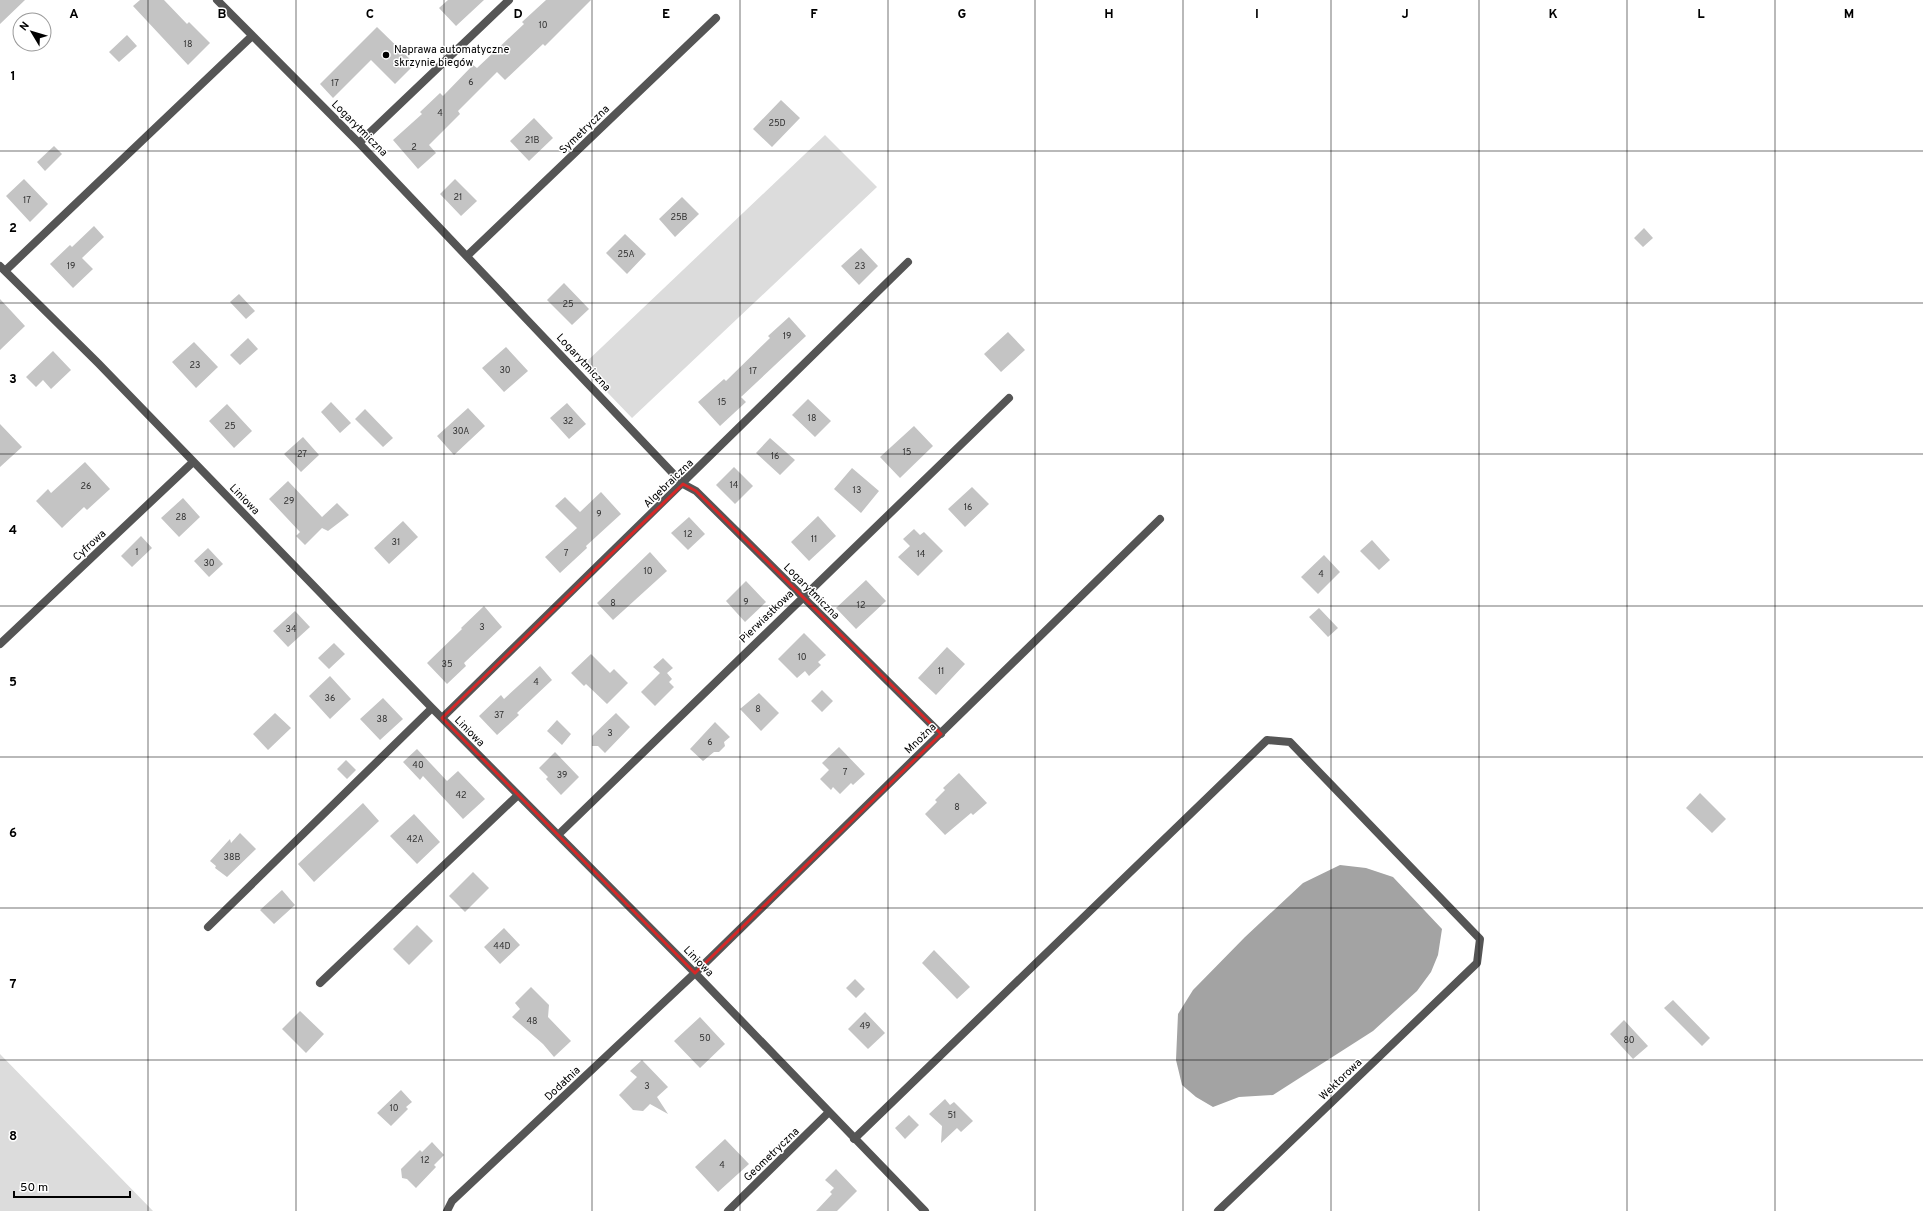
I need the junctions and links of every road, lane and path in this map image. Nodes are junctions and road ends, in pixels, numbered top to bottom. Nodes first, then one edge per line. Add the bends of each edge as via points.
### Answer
1 (217, 0) edge
2 (509, 0) edge
3 (716, 18) dead end
4 (252, 36) junction
5 (359, 143) junction
6 (467, 256) junction
7 (908, 262) dead end
8 (3, 269) edge
9 (1009, 398) dead end
10 (193, 462) junction
11 (683, 484) junction
12 (1160, 519) dead end
13 (803, 596) junction
14 (0, 644) edge
15 (432, 708) junction
16 (442, 718) junction
17 (940, 734) junction
18 (518, 795) junction
19 (558, 834) junction
20 (208, 927) dead end
21 (695, 973) junction
22 (320, 983) dead end
23 (829, 1112) junction
24 (854, 1139) junction
25 (447, 1211) edge
26 (728, 1211) edge
27 (925, 1211) edge
28 (1218, 1211) edge

1 - 4 street, Logarytmiczna
2 - 5 street
3 - 6 street, Symetryczna
4 - 5 street, Logarytmiczna
4 - 8 street
5 - 6 street, Logarytmiczna
6 - 11 street, Logarytmiczna
7 - 11 street, Algebraiczna
8 - 10 street, Liniowa
9 - 13 street, Pierwiastkowa
10 - 14 street, Cyfrowa
10 - 15 street, Liniowa
11 - 13 street, Logarytmiczna via 696,491
11 - 16 street, Algebraiczna
12 - 17 street, Mnożna
13 - 17 street, Logarytmiczna
13 - 19 street, Pierwiastkowa
15 - 16 street, Liniowa
15 - 20 street
16 - 18 street, Liniowa
17 - 21 street, Mnożna
18 - 19 street, Liniowa
18 - 22 street
19 - 21 street, Liniowa
21 - 23 street, Liniowa
21 - 25 street, Dodatnia via 452,1201
23 - 24 street, Liniowa
23 - 26 street, Geometryczna
24 - 27 street, Liniowa
24 - 28 street, Wektorowa via 1267,740 1290,742 1480,939 1477,963

